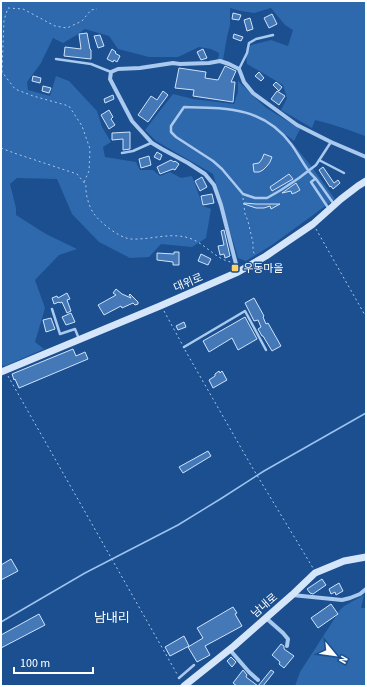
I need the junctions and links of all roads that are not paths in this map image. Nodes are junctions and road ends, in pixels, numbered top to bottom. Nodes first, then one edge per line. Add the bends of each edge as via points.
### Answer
1 (273, 35) dead end
2 (56, 59) dead end
3 (239, 68) junction
4 (111, 72) junction
5 (331, 142) junction
6 (152, 143) junction
7 (122, 153) dead end
8 (366, 157) edge
9 (319, 160) junction
10 (308, 171) junction
11 (344, 173) dead end
12 (315, 179) junction
13 (366, 181) edge
14 (332, 207) junction
15 (238, 272) junction
16 (52, 309) dead end
17 (79, 339) junction
18 (184, 347) road end
19 (266, 350) dead end
20 (2, 371) edge
21 (366, 557) edge
22 (366, 589) edge
23 (292, 595) junction
24 (266, 618) junction
25 (287, 646) dead end
26 (230, 650) junction
27 (194, 665) dead end
28 (179, 678) road end
29 (258, 680) dead end
30 (184, 686) edge

1 - 3 lane via 249,43
2 - 4 lane via 91,64
3 - 4 street via 220,61 173,63
3 - 5 street via 244,82 258,97 297,125
4 - 6 street via 110,79 132,121
5 - 8 street
5 - 9 lane
6 - 7 lane
6 - 15 street via 205,174 214,185
9 - 10 lane
9 - 11 lane
10 - 10 lane via 267,198 242,194 213,161 176,137 171,132 171,126 184,107 241,111 259,117 277,128
10 - 12 lane
12 - 14 lane
12 - 14 lane via 311,182
13 - 14 main road, 대위로
14 - 15 main road, 대위로 via 266,256
15 - 17 main road, 대위로
16 - 17 lane via 60,334 75,329
17 - 20 main road, 대위로
18 - 19 lane via 245,311
21 - 23 main road, 남내로 via 344,561 315,573
22 - 23 street via 360,594 342,600
23 - 24 main road, 남내로
24 - 25 street via 288,639
24 - 26 main road, 남내로
26 - 29 street
26 - 30 main road, 남내로
27 - 28 lane

